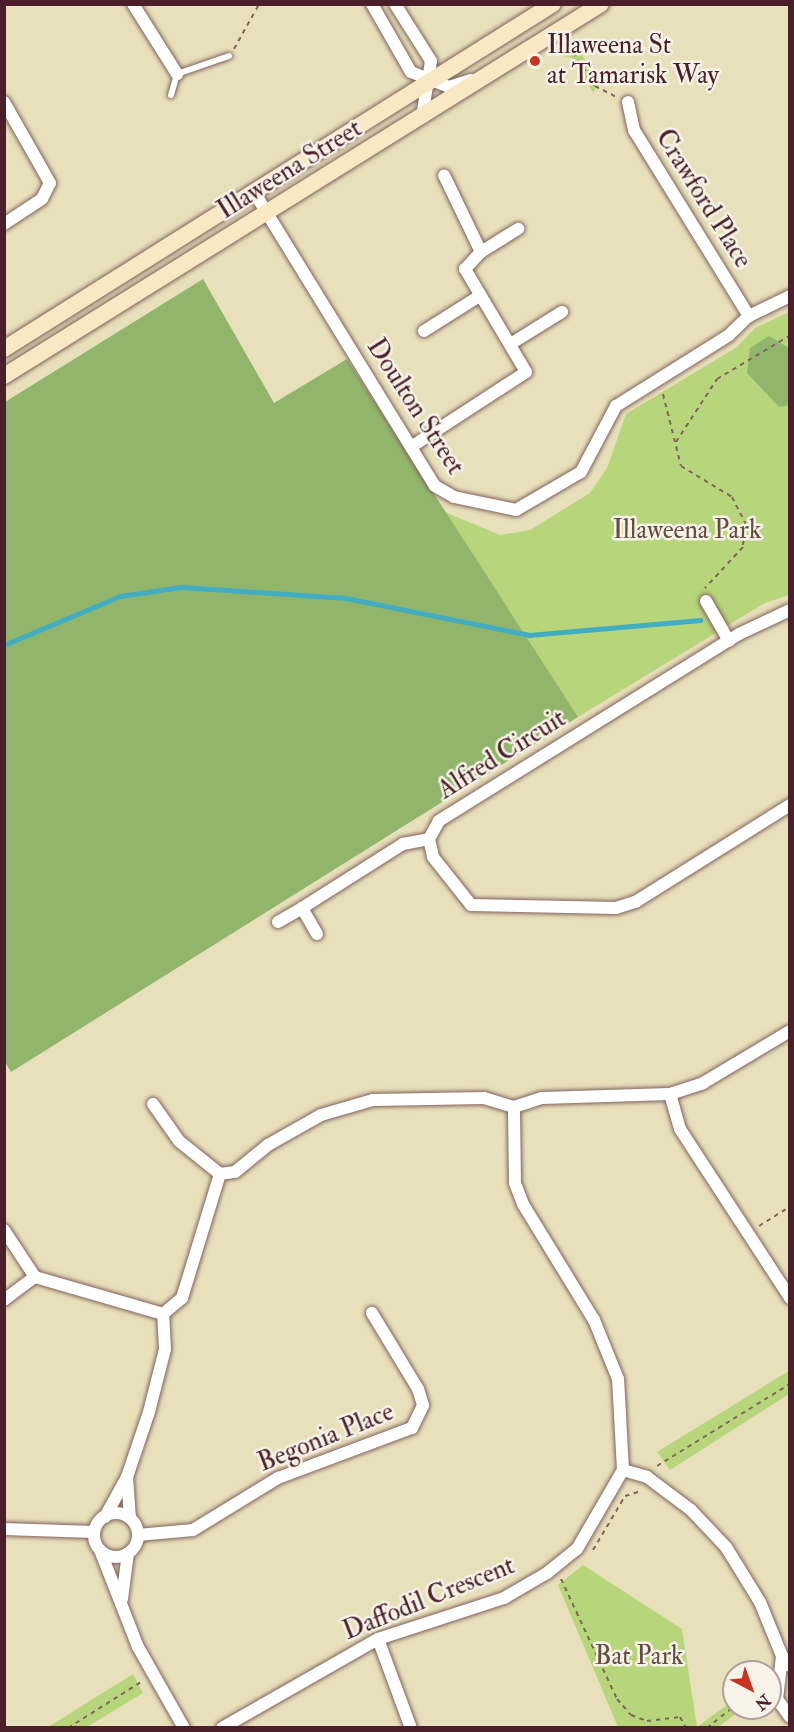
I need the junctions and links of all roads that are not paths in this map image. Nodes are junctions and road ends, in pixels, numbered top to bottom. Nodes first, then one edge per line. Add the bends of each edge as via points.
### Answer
1 (133, 4) edge
2 (372, 4) edge
3 (395, 4) edge
4 (553, 4) edge
5 (601, 4) edge
6 (229, 56) road end
7 (430, 60) junction
8 (458, 65) junction
9 (411, 72) junction
10 (177, 74) junction
11 (492, 74) junction
12 (430, 82) junction
13 (171, 95) dead end
14 (4, 102) edge
15 (399, 102) junction
16 (628, 102) road end
17 (422, 117) junction
18 (444, 175) dead end
19 (254, 192) junction
20 (267, 214) junction
21 (4, 224) edge
22 (518, 229) dead end
23 (481, 252) junction
24 (481, 295) junction
25 (789, 296) edge
26 (562, 312) dead end
27 (749, 316) junction
28 (424, 330) dead end
29 (512, 344) junction
30 (4, 349) edge
31 (4, 376) edge
32 (411, 447) junction
33 (704, 598) road end
34 (789, 610) edge
35 (729, 641) junction
36 (789, 805) edge
37 (429, 839) junction
38 (302, 908) junction
39 (278, 922) dead end
40 (317, 934) dead end
41 (789, 1031) edge
42 (670, 1094) junction
43 (153, 1104) dead end
44 (514, 1107) junction
45 (220, 1174) junction
46 (4, 1230) edge
47 (35, 1277) junction
48 (789, 1298) edge
49 (4, 1300) edge
50 (163, 1314) junction
51 (372, 1314) dead end
52 (623, 1470) junction
53 (127, 1477) junction
54 (105, 1517) junction
55 (130, 1518) junction
56 (4, 1529) edge
57 (94, 1532) junction
58 (138, 1535) junction
59 (100, 1550) junction
60 (128, 1553) junction
61 (122, 1603) junction
62 (378, 1639) junction
63 (786, 1661) edge
64 (789, 1717) edge
65 (184, 1728) edge
66 (222, 1728) edge
67 (411, 1728) edge

1 - 10 street
2 - 9 street
3 - 7 street
4 - 8 main road, Illaweena Street
5 - 11 main road, Illaweena Street
6 - 10 lane
7 - 8 street
7 - 12 street
8 - 12 main road, Illaweena Street
9 - 12 street
9 - 15 street
10 - 13 lane
11 - 12 street via 449,87
11 - 17 main road, Illaweena Street
12 - 15 main road, Illaweena Street
12 - 17 street
14 - 21 street via 50,183 42,199
15 - 19 main road, Illaweena Street
16 - 27 street, Crawford Place via 634,130
17 - 20 main road, Illaweena Street
18 - 23 street
19 - 20 street, Doulton Street
19 - 30 main road, Illaweena Street
20 - 31 main road, Illaweena Street
20 - 32 street, Doulton Street
22 - 23 street
23 - 24 street via 465,269
24 - 28 street
24 - 29 street
25 - 27 street, Doulton Street
26 - 29 street
27 - 32 street, Doulton Street via 729,335 616,406 581,472 516,510 444,493
29 - 32 street via 525,364 520,379
33 - 35 street
34 - 35 street, Alfred Circuit
35 - 37 street, Alfred Circuit via 439,821
36 - 37 street, Alfred Circuit via 637,901 616,908 471,905 433,857
37 - 38 street via 403,844
38 - 39 street
38 - 40 street
41 - 42 street via 703,1083
42 - 44 street via 542,1098
42 - 48 street via 680,1129
43 - 45 street via 179,1141
44 - 45 street via 484,1098 373,1100 321,1115 268,1145 235,1172
44 - 52 street via 515,1183 594,1320 618,1379
45 - 50 street via 182,1298
46 - 47 street
47 - 49 street
47 - 50 street
50 - 53 street via 165,1349
51 - 58 street, Begonia Place via 418,1389 423,1405 412,1428 278,1478 193,1530
52 - 62 street, Daffodil Crescent via 577,1549 546,1573 504,1598
52 - 63 street via 647,1477 691,1510 726,1547 760,1602
53 - 54 street
53 - 55 street
54 - 55 street
54 - 57 street
55 - 58 street
56 - 57 street
57 - 59 street
58 - 60 street
59 - 60 street via 117,1557
59 - 61 street
60 - 61 street
61 - 65 street
62 - 66 street, Daffodil Crescent
62 - 67 street
63 - 64 street via 777,1699

